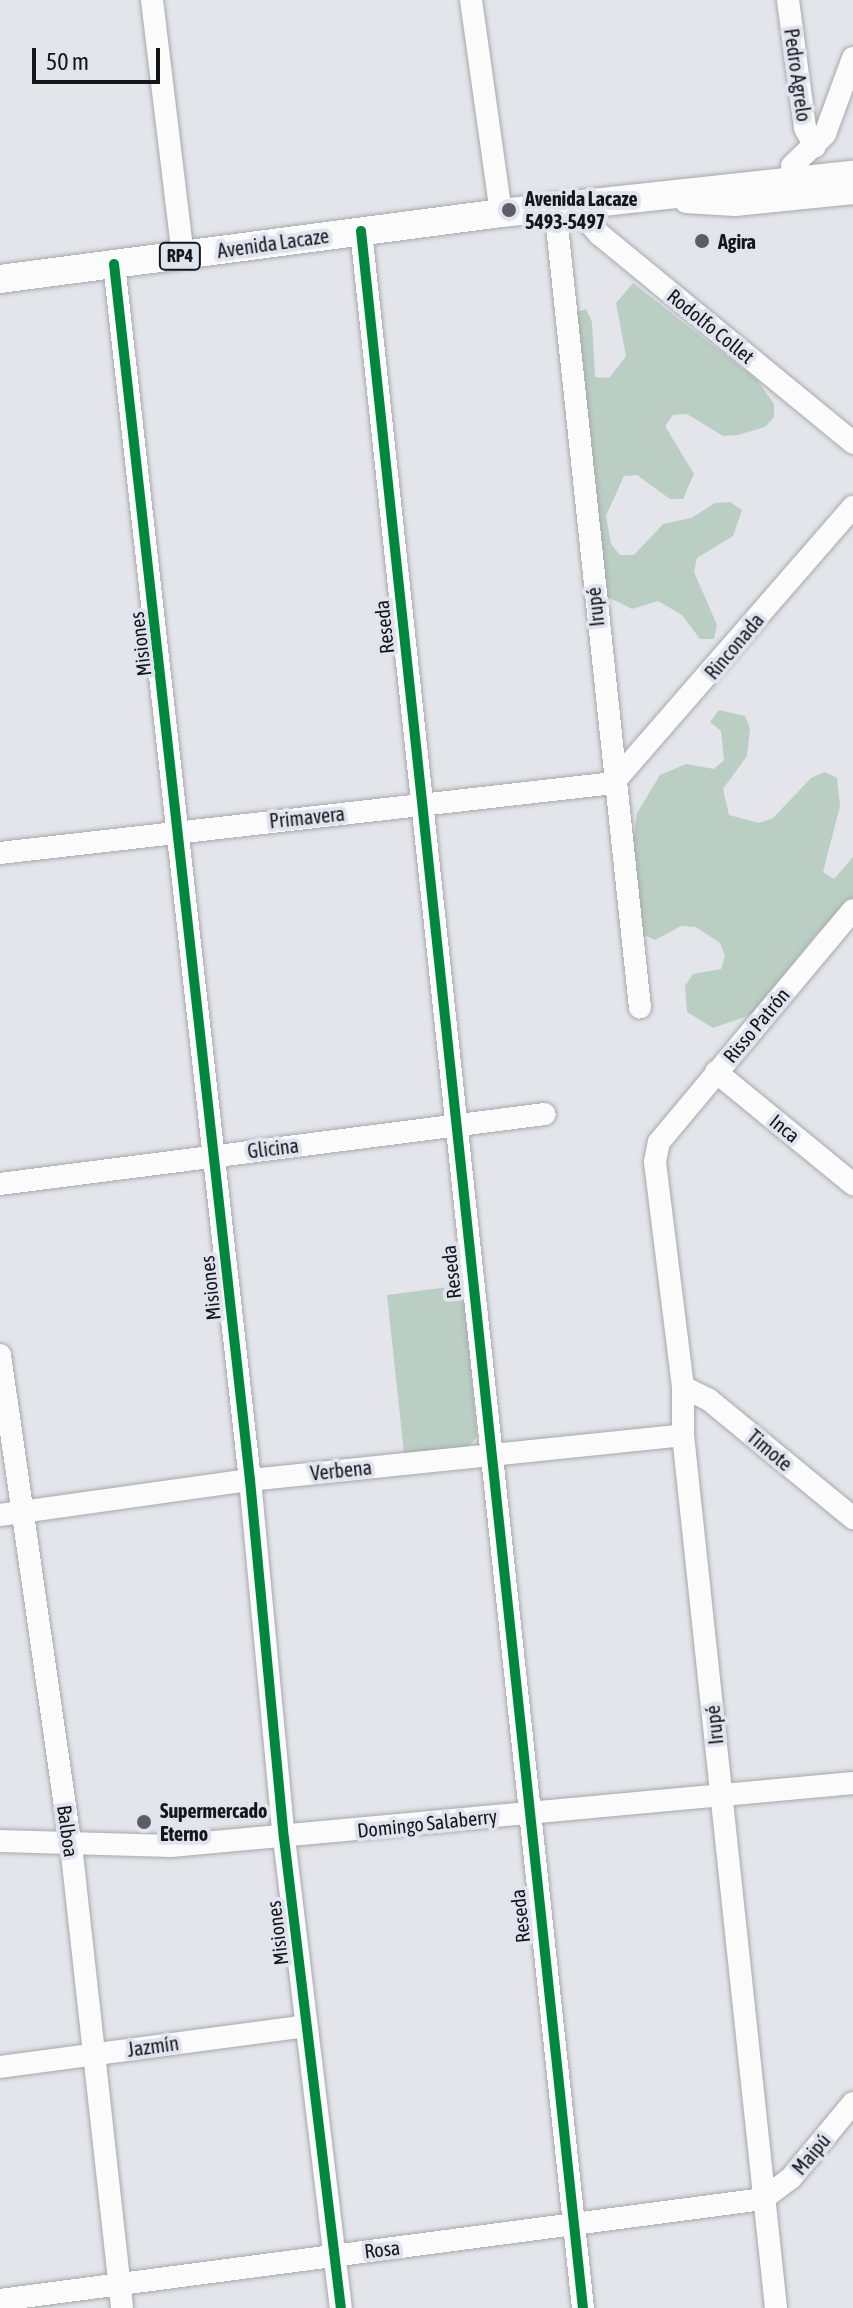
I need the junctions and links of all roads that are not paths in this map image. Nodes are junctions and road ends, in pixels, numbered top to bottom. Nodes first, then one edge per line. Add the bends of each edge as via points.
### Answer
1 (152, 0) edge
2 (471, 0) edge
3 (788, 0) edge
4 (853, 58) edge
5 (815, 147) junction
6 (853, 158) edge
7 (792, 166) junction
8 (853, 175) edge
9 (853, 193) edge
10 (641, 198) junction
11 (564, 206) junction
12 (501, 213) junction
13 (361, 231) junction
14 (183, 255) junction
15 (114, 264) junction
16 (0, 279) edge
17 (853, 443) edge
18 (853, 507) edge
19 (613, 783) junction
20 (420, 805) junction
21 (180, 831) junction
22 (0, 853) edge
23 (853, 910) edge
24 (640, 1007) dead end
25 (716, 1072) junction
26 (545, 1114) dead end
27 (453, 1126) junction
28 (659, 1142) joint
29 (213, 1155) junction
30 (0, 1184) edge
31 (853, 1184) edge
32 (0, 1355) edge
33 (683, 1387) junction
34 (683, 1435) junction
35 (490, 1455) junction
36 (250, 1480) junction
37 (11, 1514) edge
38 (853, 1518) edge
39 (853, 1783) edge
40 (722, 1794) junction
41 (527, 1813) junction
42 (284, 1838) junction
43 (0, 1841) edge
44 (71, 1845) junction
45 (306, 2026) junction
46 (94, 2054) junction
47 (0, 2067) edge
48 (853, 2103) edge
49 (763, 2199) junction
50 (573, 2224) junction
51 (335, 2255) junction
52 (120, 2285) junction
53 (0, 2300) edge
54 (122, 2308) edge
55 (341, 2308) edge
56 (583, 2308) edge
57 (776, 2308) edge

1 - 14 street
2 - 12 street
3 - 5 street, Pedro Agrelo via 805,128
4 - 5 street via 825,134
5 - 7 street
6 - 7 main road, Avenida Lacaze / RP4
7 - 10 main road, Avenida Lacaze / RP4
8 - 10 main road, Avenida Lacaze / RP4
9 - 10 street, Avenida Lacaze via 735,205
10 - 11 main road, Avenida Lacaze / RP4
11 - 12 main road, Avenida Lacaze / RP4
11 - 17 street, Rodolfo Collet
11 - 19 street, Irupé
12 - 13 main road, Avenida Lacaze / RP4
13 - 14 main road, Avenida Lacaze / RP4
13 - 20 street, Reseda
14 - 15 main road, Avenida Lacaze / RP4
15 - 16 main road, Avenida Lacaze / RP4
15 - 21 street, Misiones
18 - 19 street, Rinconada
19 - 20 street, Primavera
19 - 24 street, Irupé
20 - 21 street, Primavera
20 - 27 street, Reseda
21 - 22 street, Primavera
21 - 29 street, Misiones
23 - 25 street, Risso Patrón
25 - 28 street, Risso Patrón
25 - 31 street, Inca
26 - 27 street, Glicina
27 - 29 street, Glicina
27 - 35 street, Reseda
28 - 33 street, Irupé via 655,1178
29 - 30 street, Glicina
29 - 36 street, Misiones
32 - 37 street, Balboa
33 - 34 street, Irupé
33 - 38 street, Timote via 708,1399
34 - 35 street, Verbena
34 - 40 street, Irupé
35 - 36 street, Verbena
35 - 41 street, Reseda
36 - 37 street, Verbena
36 - 42 street, Misiones
37 - 44 street, Balboa
39 - 40 street, Domingo Salaberry
40 - 41 street, Domingo Salaberry
40 - 49 street, Irupé
41 - 42 street, Domingo Salaberry
41 - 50 street, Reseda
42 - 44 street, Domingo Salaberry via 132,1848
42 - 45 street, Misiones
43 - 44 street, Domingo Salaberry
44 - 46 street, Balboa
45 - 46 street, Jazmín
45 - 51 street, Misiones
46 - 47 street, Jazmín
46 - 52 street, Balboa
48 - 49 street, Maipú via 791,2178
49 - 50 street, Rosa
49 - 57 street, Irupé
50 - 51 street, Rosa
50 - 56 street, Reseda
51 - 52 street, Rosa
51 - 55 street, Misiones
52 - 53 street, Rosa
52 - 54 street, Balboa

